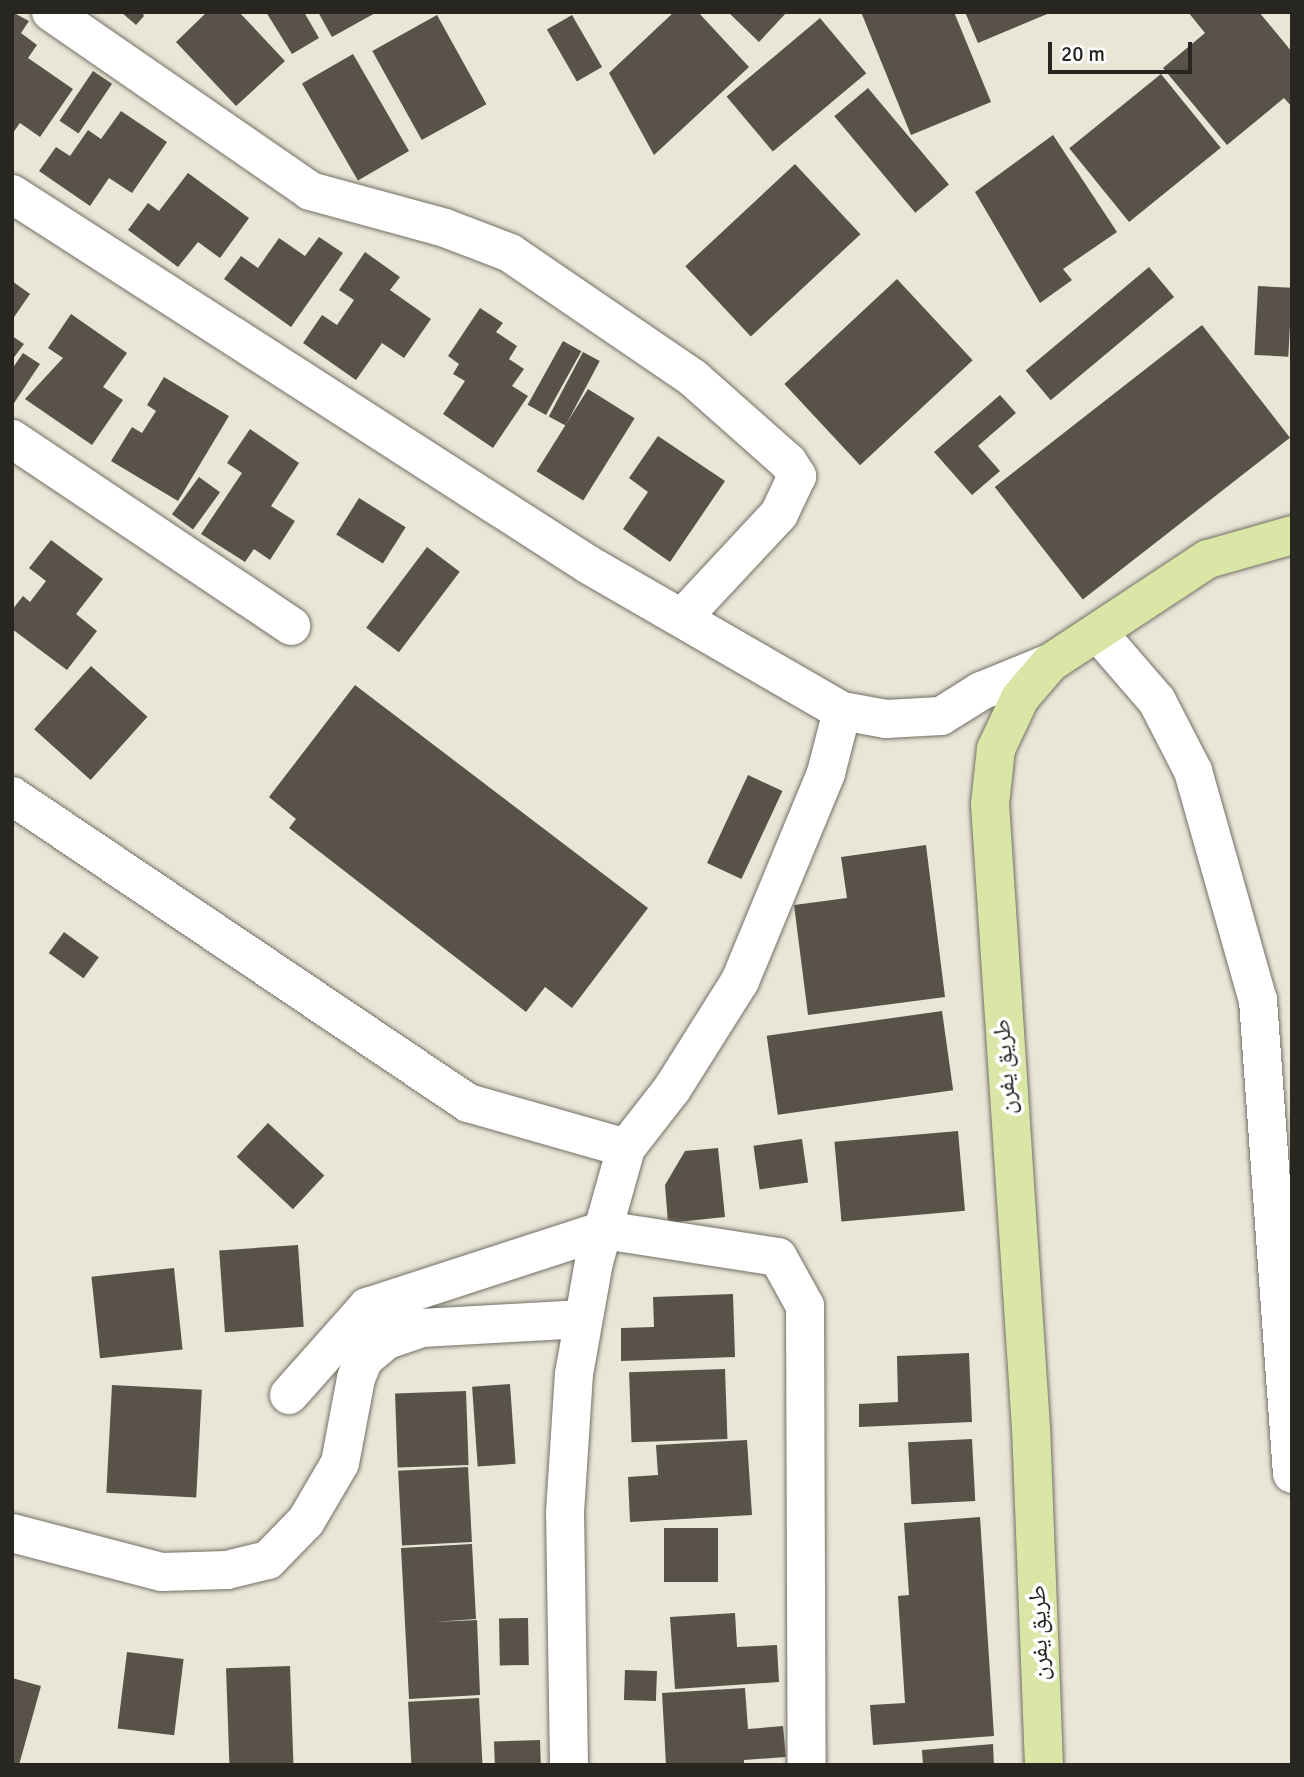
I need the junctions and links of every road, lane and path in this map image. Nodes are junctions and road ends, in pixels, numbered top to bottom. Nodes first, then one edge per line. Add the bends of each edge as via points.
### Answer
1 (51, 12) edge
2 (12, 194) edge
3 (12, 439) edge
4 (1292, 536) edge
5 (683, 617) junction
6 (291, 626) dead end
7 (1100, 635) junction
8 (1050, 663) junction
9 (842, 711) junction
10 (12, 796) edge
11 (626, 1148) junction
12 (604, 1230) junction
13 (583, 1319) junction
14 (289, 1395) dead end
15 (1292, 1474) edge
16 (12, 1533) edge
17 (569, 1765) edge
18 (807, 1765) edge
19 (1044, 1765) edge

1 - 5 street via 310,191 445,228 510,253 693,378 789,462 797,476 779,514
2 - 5 street via 436,469
3 - 6 street
4 - 7 main road, طريق يفرن via 1208,559
5 - 9 street
7 - 8 main road, طريق يفرن
7 - 15 street via 1157,701 1193,771 1258,1000
8 - 9 street via 981,691 941,716 886,719
8 - 19 main road, طريق يفرن via 1020,698 996,748 990,804 1031,1428
9 - 11 street via 826,773 740,981
10 - 11 street via 468,1103
11 - 12 street
12 - 13 street
12 - 14 street via 367,1307
12 - 18 street via 778,1257 804,1303
13 - 16 street via 422,1328 387,1340 364,1359 356,1378 340,1463 306,1521 268,1560 227,1570 162,1572
13 - 17 street via 565,1512

